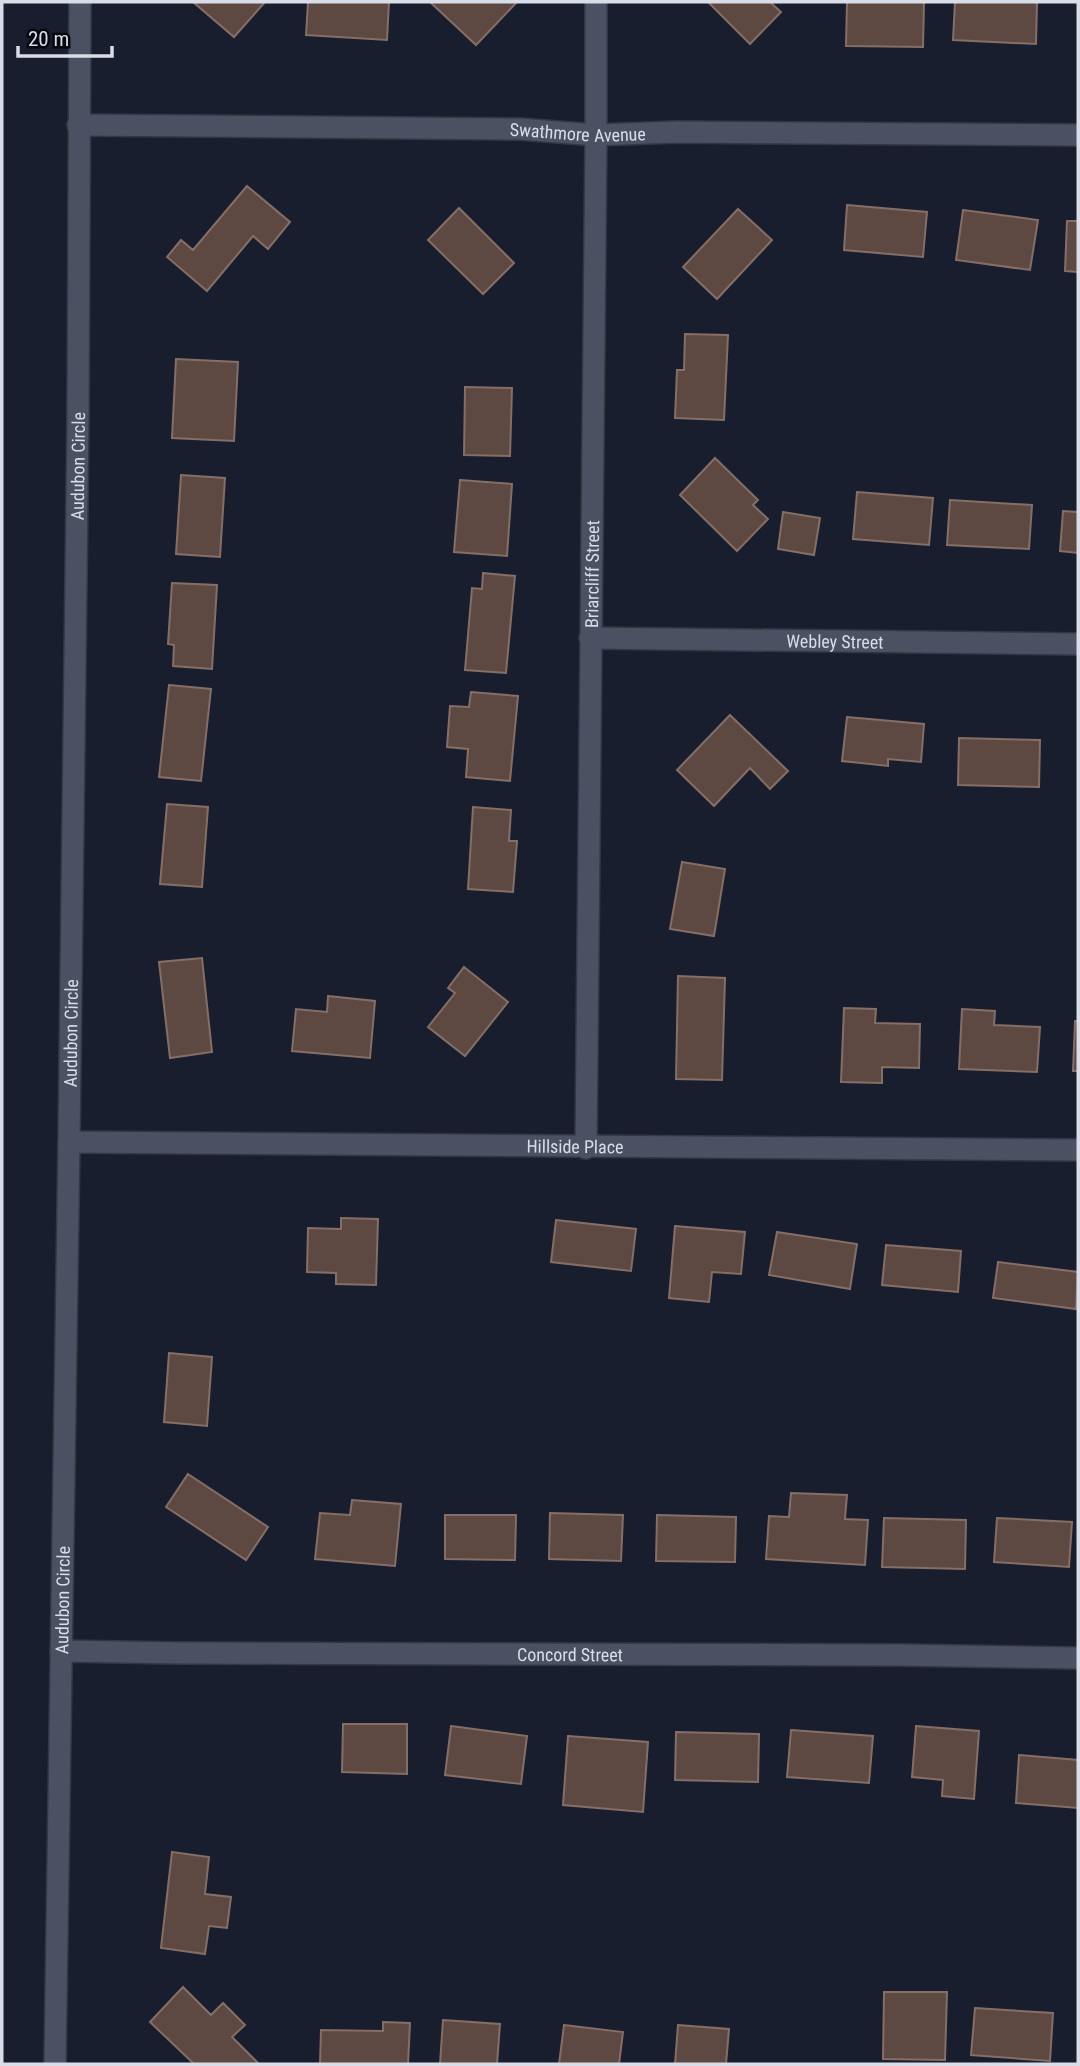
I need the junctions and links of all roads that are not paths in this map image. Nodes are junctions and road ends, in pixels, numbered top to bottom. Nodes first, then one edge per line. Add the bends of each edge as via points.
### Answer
1 (80, 2) edge
2 (596, 2) edge
3 (78, 125) junction
4 (596, 135) junction
5 (1078, 135) edge
6 (590, 638) junction
7 (1078, 644) edge
8 (69, 1143) junction
9 (586, 1148) junction
10 (1078, 1150) edge
11 (61, 1651) junction
12 (1078, 1658) edge
13 (54, 2064) edge

1 - 3 street, Audubon Circle
2 - 4 street, Briarcliff Street
3 - 4 street, Swathmore Avenue via 519,129
3 - 8 street, Audubon Circle
4 - 5 street, Swathmore Avenue
4 - 6 street, Briarcliff Street
6 - 7 street, Webley Street
6 - 9 street, Briarcliff Street
8 - 9 street, Hillside Place
8 - 11 street, Audubon Circle
9 - 10 street, Hillside Place
11 - 12 street, Concord Street
11 - 13 street, Audubon Circle

